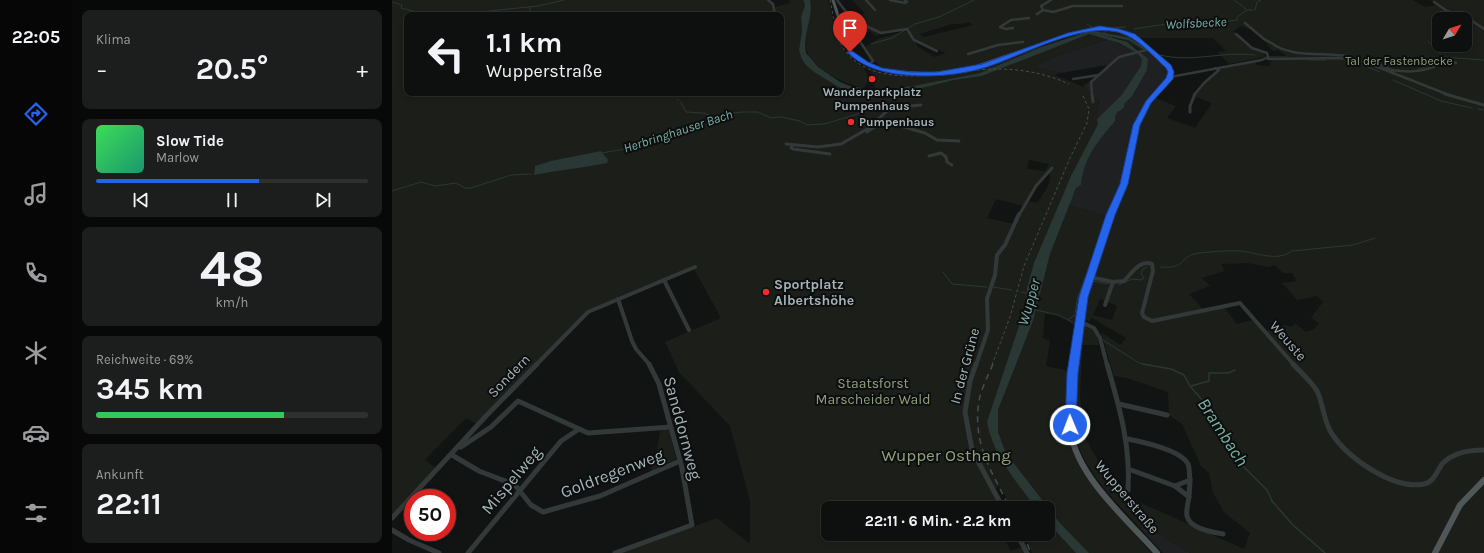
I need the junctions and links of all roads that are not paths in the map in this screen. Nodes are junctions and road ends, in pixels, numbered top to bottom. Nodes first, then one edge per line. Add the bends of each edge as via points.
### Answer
1 (768, 0) edge
2 (833, 0) edge
3 (837, 0) edge
4 (866, 0) edge
5 (890, 0) edge
6 (905, 0) edge
7 (1051, 0) edge
8 (1434, 2) dead end
9 (1122, 6) dead end
10 (875, 10) dead end
11 (1044, 10) junction
12 (774, 12) edge
13 (1037, 14) dead end
14 (1029, 18) dead end
15 (853, 20) junction
16 (1245, 23) dead end
17 (1013, 28) dead end
18 (1484, 29) edge
19 (1236, 34) dead end
20 (1023, 42) dead end
21 (1150, 49) junction
22 (937, 51) dead end
23 (974, 51) dead end
24 (980, 51) junction
25 (968, 54) dead end
26 (1268, 59) dead end
27 (1456, 63) dead end
28 (868, 65) junction
29 (1212, 68) junction
30 (1385, 70) junction
31 (1393, 70) junction
32 (1100, 75) junction
33 (1170, 77) junction
34 (1073, 79) dead end
35 (1093, 102) dead end
36 (921, 104) dead end
37 (1484, 105) edge
38 (1190, 112) dead end
39 (883, 121) dead end
40 (897, 125) dead end
41 (855, 136) junction
42 (958, 141) dead end
43 (786, 144) dead end
44 (792, 146) junction
45 (830, 154) dead end
46 (929, 156) dead end
47 (952, 165) dead end
48 (1052, 168) dead end
49 (695, 267) dead end
50 (1090, 278) junction
51 (664, 280) junction
52 (1113, 282) junction
53 (618, 299) junction
54 (1105, 305) dead end
55 (1079, 321) junction
56 (689, 330) dead end
57 (1119, 404) junction
58 (1167, 415) dead end
59 (671, 427) junction
60 (579, 428) junction
61 (1128, 439) junction
62 (1484, 450) edge
63 (454, 452) junction
64 (680, 461) junction
65 (1131, 470) junction
66 (1190, 480) junction
67 (1484, 480) edge
68 (1175, 486) junction
69 (1128, 490) dead end
70 (520, 492) junction
71 (1189, 497) junction
72 (999, 501) edge
73 (392, 518) edge
74 (392, 530) edge
75 (1223, 534) dead end
76 (1021, 541) edge
77 (439, 553) edge
78 (468, 553) edge
79 (615, 553) edge
80 (1027, 553) edge
81 (1157, 553) edge
82 (1435, 553) edge

1 - 12 street via 773,4
2 - 28 main road via 847,47
3 - 15 street
4 - 10 street
5 - 6 street via 907,2
7 - 11 street via 1041,6
8 - 18 street via 1465,16
9 - 11 street via 1076,6 1053,12
11 - 13 street
14 - 17 street via 1012,20 1000,27
15 - 22 street via 880,33 906,29 914,40
15 - 28 street via 856,25 855,34 873,61
16 - 31 street via 1264,39 1286,50 1307,55 1348,57
19 - 29 street via 1252,48 1267,53 1268,57
20 - 24 street via 1005,43
21 - 28 main road via 1126,33 1096,28 1070,34 984,66 930,74 890,71
21 - 32 street via 1119,57
21 - 33 main road via 1168,65
23 - 24 street
24 - 25 street
26 - 30 street via 1343,58 1365,62
27 - 31 street via 1446,60 1435,67 1416,72
29 - 33 street
29 - 38 street via 1219,70 1200,88 1190,105
30 - 31 street
30 - 37 street via 1437,92
32 - 34 street
32 - 35 street via 1091,82
33 - 50 main road, Wupperstraße via 1148,102 1139,117 1124,184 1110,215
36 - 41 street via 890,108 879,120
39 - 41 street via 863,134
40 - 42 street via 925,133 937,140
41 - 44 street via 841,144 824,147
43 - 44 street
44 - 45 street via 793,149
46 - 47 street via 941,153
48 - 72 street, In der Grüne via 1036,186 1019,214 1005,245 997,255 995,274 987,299 989,320 986,340 974,368 965,412 972,450
49 - 51 street, Sondern
50 - 52 street, Weuste
50 - 55 main road, Wupperstraße
51 - 53 street, Sondern
51 - 56 street
52 - 54 street
52 - 62 street, Weuste via 1128,279 1143,262 1152,264 1153,271 1142,313 1144,317 1152,320 1240,303 1316,390 1334,437 1357,459 1383,476 1404,482 1427,483 1447,458 1470,450
53 - 59 street, Sanddornweg via 634,345 656,375
53 - 63 street, Sondern via 585,315
55 - 57 street via 1091,325 1098,335
55 - 81 main road, Wupperstraße via 1070,400 1070,425 1074,444 1096,485
57 - 58 street
57 - 61 street
59 - 60 street via 597,433 588,433
59 - 64 street, Sanddornweg
60 - 63 street via 518,401 491,427
60 - 70 street, Mispelweg via 562,441
61 - 65 street
61 - 66 street via 1166,450 1186,460
63 - 70 street, Goldregenweg via 479,471 515,486
63 - 73 street, Sondern
64 - 70 street, Goldregenweg via 600,496 543,512 535,508
64 - 79 street, Sanddornweg via 692,525
65 - 68 street
65 - 69 street
66 - 68 street
66 - 71 street
67 - 82 main road via 1460,505
68 - 71 street
70 - 78 street, Mispelweg
71 - 75 street via 1189,521 1195,526
74 - 77 street
76 - 80 street

